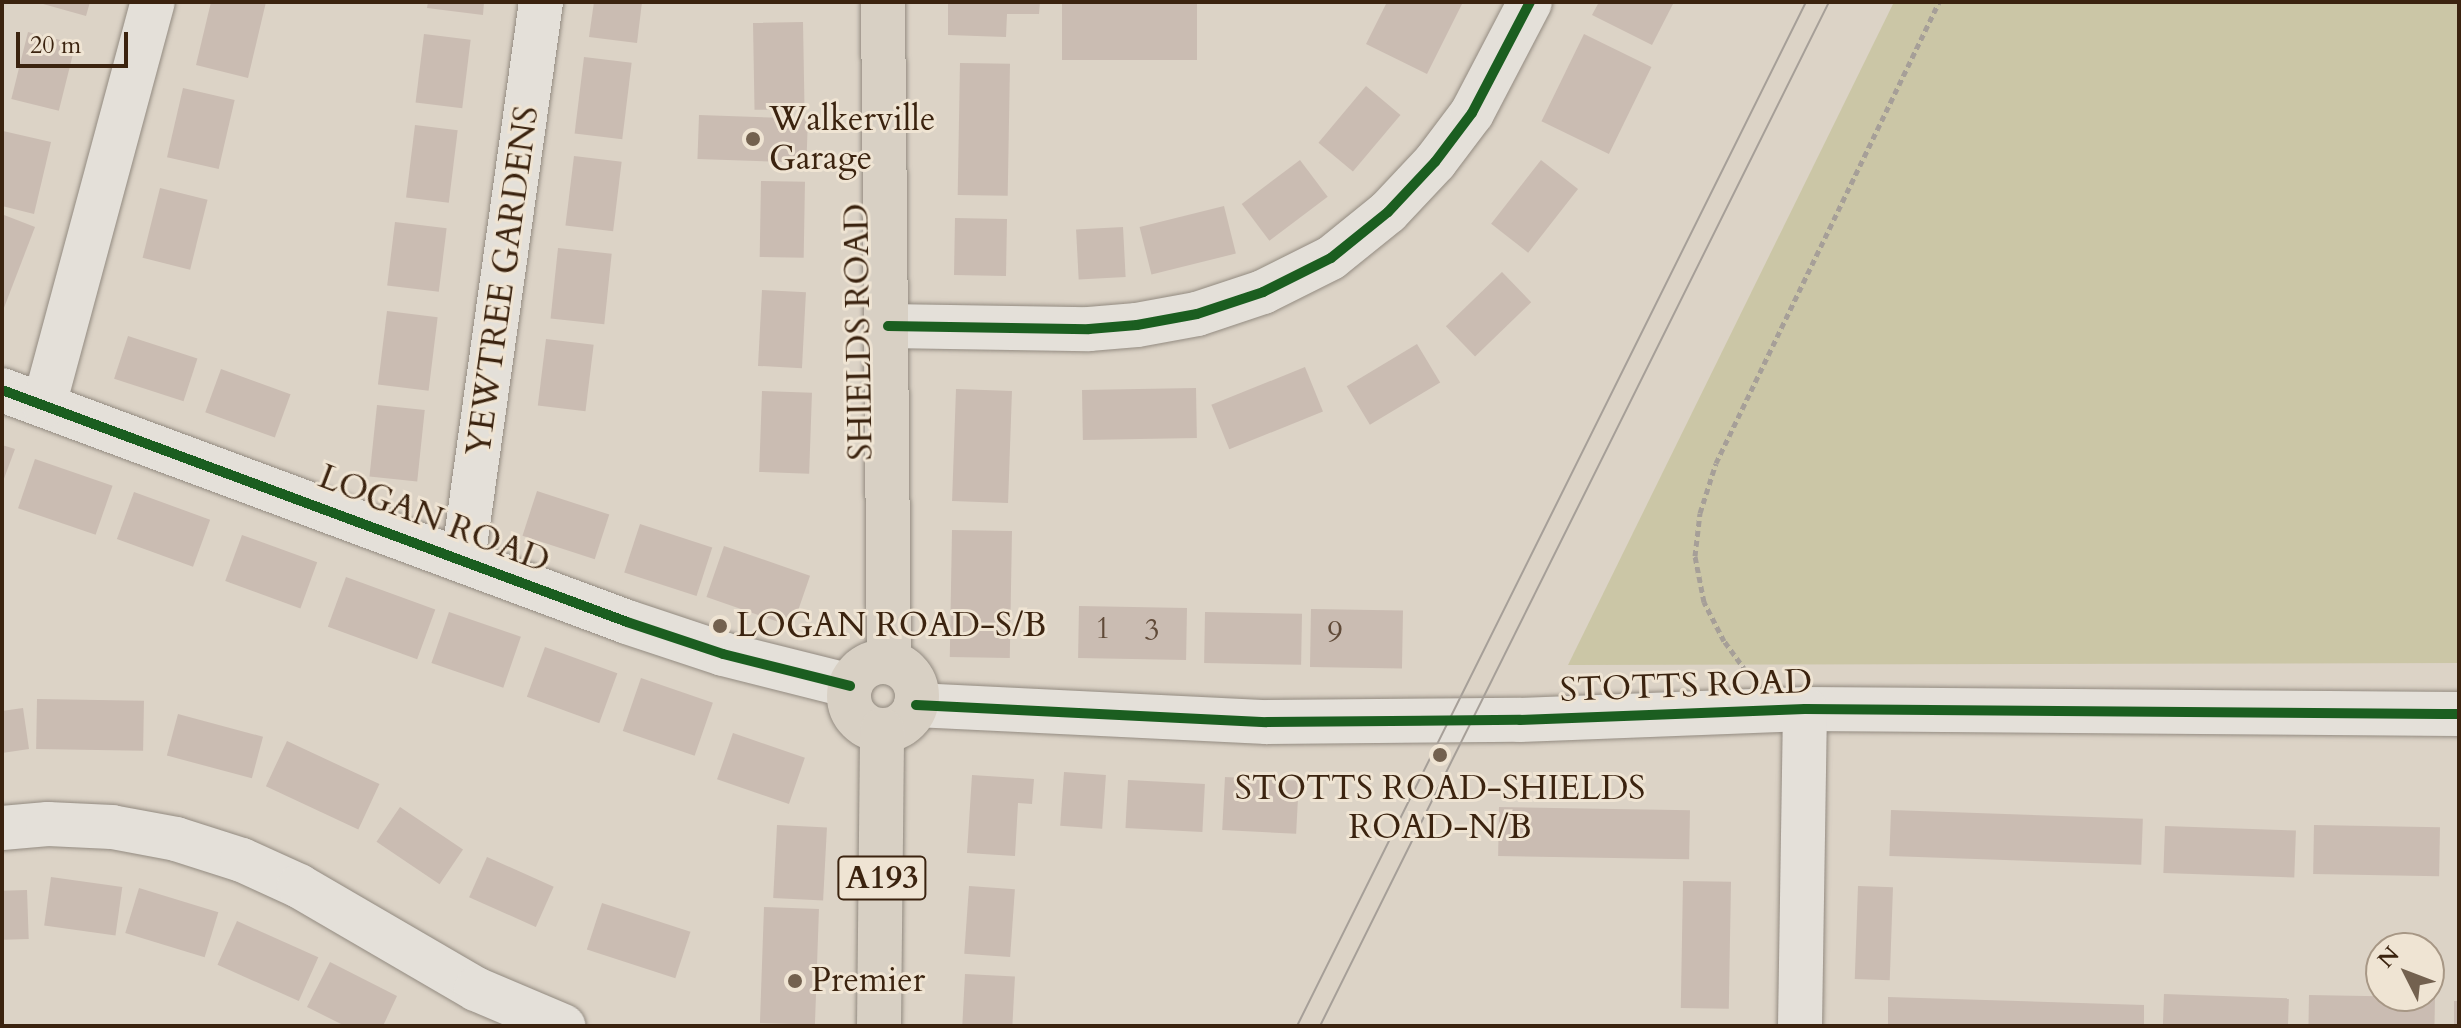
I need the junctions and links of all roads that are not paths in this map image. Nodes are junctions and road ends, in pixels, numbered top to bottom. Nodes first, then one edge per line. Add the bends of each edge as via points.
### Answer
1 (153, 2) edge
2 (541, 2) edge
3 (883, 2) edge
4 (1530, 2) edge
5 (888, 326) junction
6 (2, 390) edge
7 (44, 405) junction
8 (463, 560) junction
9 (889, 662) junction
10 (850, 686) junction
11 (1790, 710) junction
12 (2459, 714) edge
13 (899, 718) junction
14 (2, 828) edge
15 (563, 1026) edge
16 (879, 1026) edge
17 (1800, 1026) edge

1 - 7 street
2 - 8 street, YEWTREE GARDENS
3 - 5 main road, SHIELDS ROAD
4 - 5 street via 1472,113 1435,162 1388,212 1331,258 1263,292 1197,314 1137,325
5 - 9 main road, SHIELDS ROAD
6 - 7 street, LOGAN ROAD
7 - 8 street, LOGAN ROAD
8 - 10 street, LOGAN ROAD via 723,654
9 - 10 main road via 865,666
9 - 13 main road via 913,681
10 - 13 main road via 848,697 865,725
11 - 12 street, STOTTS ROAD
11 - 13 street, STOTTS ROAD via 1520,720
11 - 17 street
13 - 16 main road, A193
14 - 15 street via 112,827 176,839 242,860 299,886 476,989

